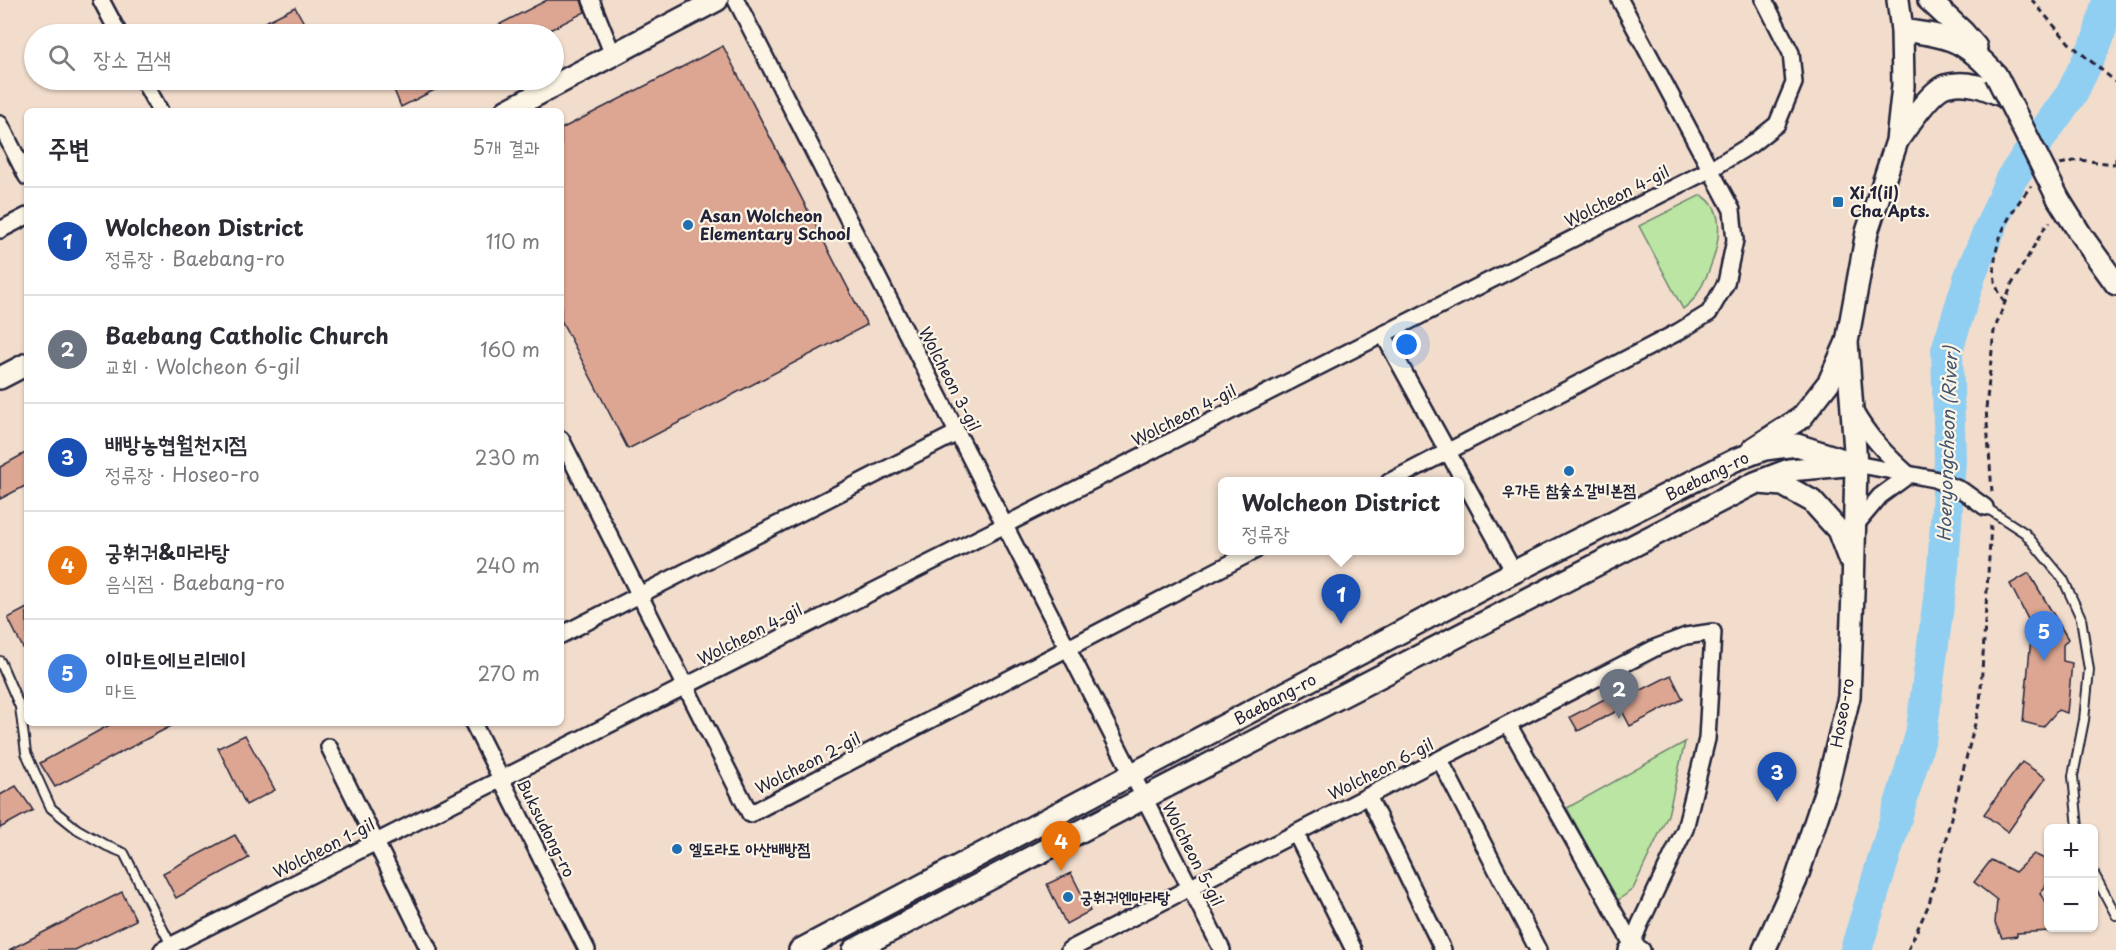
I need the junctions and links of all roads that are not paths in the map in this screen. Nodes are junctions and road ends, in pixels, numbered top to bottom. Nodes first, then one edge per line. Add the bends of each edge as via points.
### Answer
1 (100, 0) edge
2 (591, 0) edge
3 (717, 0) edge
4 (736, 0) edge
5 (1620, 0) edge
6 (1764, 0) edge
7 (1898, 0) edge
8 (1929, 0) edge
9 (113, 24) edge
10 (1902, 30) junction
11 (613, 55) junction
12 (564, 81) edge
13 (1990, 82) junction
14 (148, 90) edge
15 (546, 90) edge
16 (158, 108) edge
17 (512, 108) edge
18 (0, 124) edge
19 (1897, 141) junction
20 (1711, 169) junction
21 (24, 171) edge
22 (24, 218) edge
23 (0, 230) edge
24 (2116, 284) edge
25 (1383, 334) junction
26 (1847, 342) junction
27 (24, 366) edge
28 (0, 378) edge
29 (1851, 406) junction
30 (957, 433) junction
31 (564, 445) edge
32 (1448, 451) junction
33 (1730, 462) junction
34 (1856, 464) junction
35 (1909, 474) junction
36 (1399, 477) edge
37 (1462, 477) edge
38 (1464, 480) edge
39 (1755, 483) junction
40 (1989, 509) joint
41 (1004, 525) junction
42 (1854, 527) junction
43 (1247, 555) edge
44 (1854, 571) junction
45 (1514, 572) junction
46 (640, 595) junction
47 (564, 633) edge
48 (1068, 649) junction
49 (0, 661) edge
50 (686, 686) junction
51 (1508, 724) junction
52 (474, 726) edge
53 (328, 747) dead end
54 (1440, 760) junction
55 (1132, 775) junction
56 (501, 779) junction
57 (1368, 796) junction
58 (1144, 798) junction
59 (2078, 824) edge
60 (1296, 834) junction
61 (376, 842) junction
62 (2096, 878) edge
63 (1190, 888) junction
64 (2116, 915) edge
65 (577, 929) junction
66 (167, 948) edge
67 (1633, 948) edge
68 (429, 950) edge
69 (580, 950) edge
70 (587, 950) edge
71 (595, 950) edge
72 (800, 950) edge
73 (854, 950) edge
74 (1070, 950) edge
75 (1222, 950) edge
76 (1354, 950) edge
77 (1443, 950) edge
78 (1538, 950) edge
79 (1764, 950) edge

1 - 9 street
2 - 11 street
3 - 11 street
4 - 30 street, Wolcheon 3-gil
5 - 20 street
6 - 20 street, Wolcheon 4-gil via 1791,53 1794,83 1777,124
7 - 10 street
8 - 13 street via 1981,53
10 - 13 street via 1964,45 1981,59
10 - 19 street via 1903,86
11 - 12 street
13 - 19 street via 1944,86 1918,110
13 - 24 street, bridge via 2008,98 2062,205
14 - 16 street
15 - 17 street
18 - 21 street
19 - 26 street via 1867,232
20 - 25 street, Wolcheon 4-gil
20 - 32 street via 1732,210 1735,240 1726,283 1709,313
22 - 23 street
25 - 32 street
25 - 41 street, Wolcheon 4-gil
26 - 29 street, Hoseo-ro
26 - 33 street via 1829,382 1801,418
27 - 28 street
29 - 34 street, Hoseo-ro
29 - 35 street via 1864,429
30 - 41 street, Wolcheon 3-gil
30 - 46 street
31 - 46 street, Wolcheon 2-gil
32 - 36 street
32 - 37 street
33 - 34 street, Baebang-ro via 1765,449 1797,445
33 - 45 street, Baebang-ro
34 - 35 street
34 - 39 street, Baebang-ro via 1789,470
34 - 42 street, Hoseo-ro
35 - 40 street via 1964,491
35 - 42 street via 1880,496
38 - 45 street
39 - 44 street via 1783,485 1812,501 1838,530
39 - 58 street, Baebang-ro
40 - 59 lane via 2025,533 2063,579 2081,618 2089,670 2085,720 2073,776
41 - 48 street, Wolcheon 3-gil
41 - 50 street, Wolcheon 4-gil
42 - 44 street, Hoseo-ro
43 - 48 street, Wolcheon 2-gil
44 - 79 street, Hoseo-ro via 1849,697 1841,731 1796,880
45 - 55 street, Baebang-ro
46 - 47 street
46 - 50 street, Wolcheon 2-gil
48 - 50 street, Wolcheon 2-gil via 750,814
48 - 55 street, Wolcheon 3-gil
49 - 66 lane via 20,707 26,753 51,808 77,829 124,853
50 - 56 street, Wolcheon 4-gil
51 - 54 street, Wolcheon 6-gil
51 - 67 street
51 - 67 street, Wolcheon 6-gil via 1657,647 1686,636 1713,632 1707,739 1686,829 1640,924
52 - 56 street, Buksudong-ro
53 - 61 street
54 - 57 street, Wolcheon 6-gil
54 - 78 street
55 - 58 street, Wolcheon 5-gil
55 - 72 street, Baebang-ro
56 - 61 street, Wolcheon 1-gil
56 - 65 street, Buksudong-ro
57 - 60 street, Wolcheon 6-gil
57 - 77 street
58 - 63 street, Wolcheon 5-gil
58 - 73 street, Baebang-ro
60 - 63 street, Wolcheon 6-gil
60 - 76 street
61 - 66 street, Wolcheon 1-gil
61 - 68 street
62 - 64 lane
63 - 74 street, Wolcheon 6-gil
63 - 75 street, Wolcheon 5-gil
65 - 69 street
65 - 70 street, Buksudong-ro
65 - 71 street

